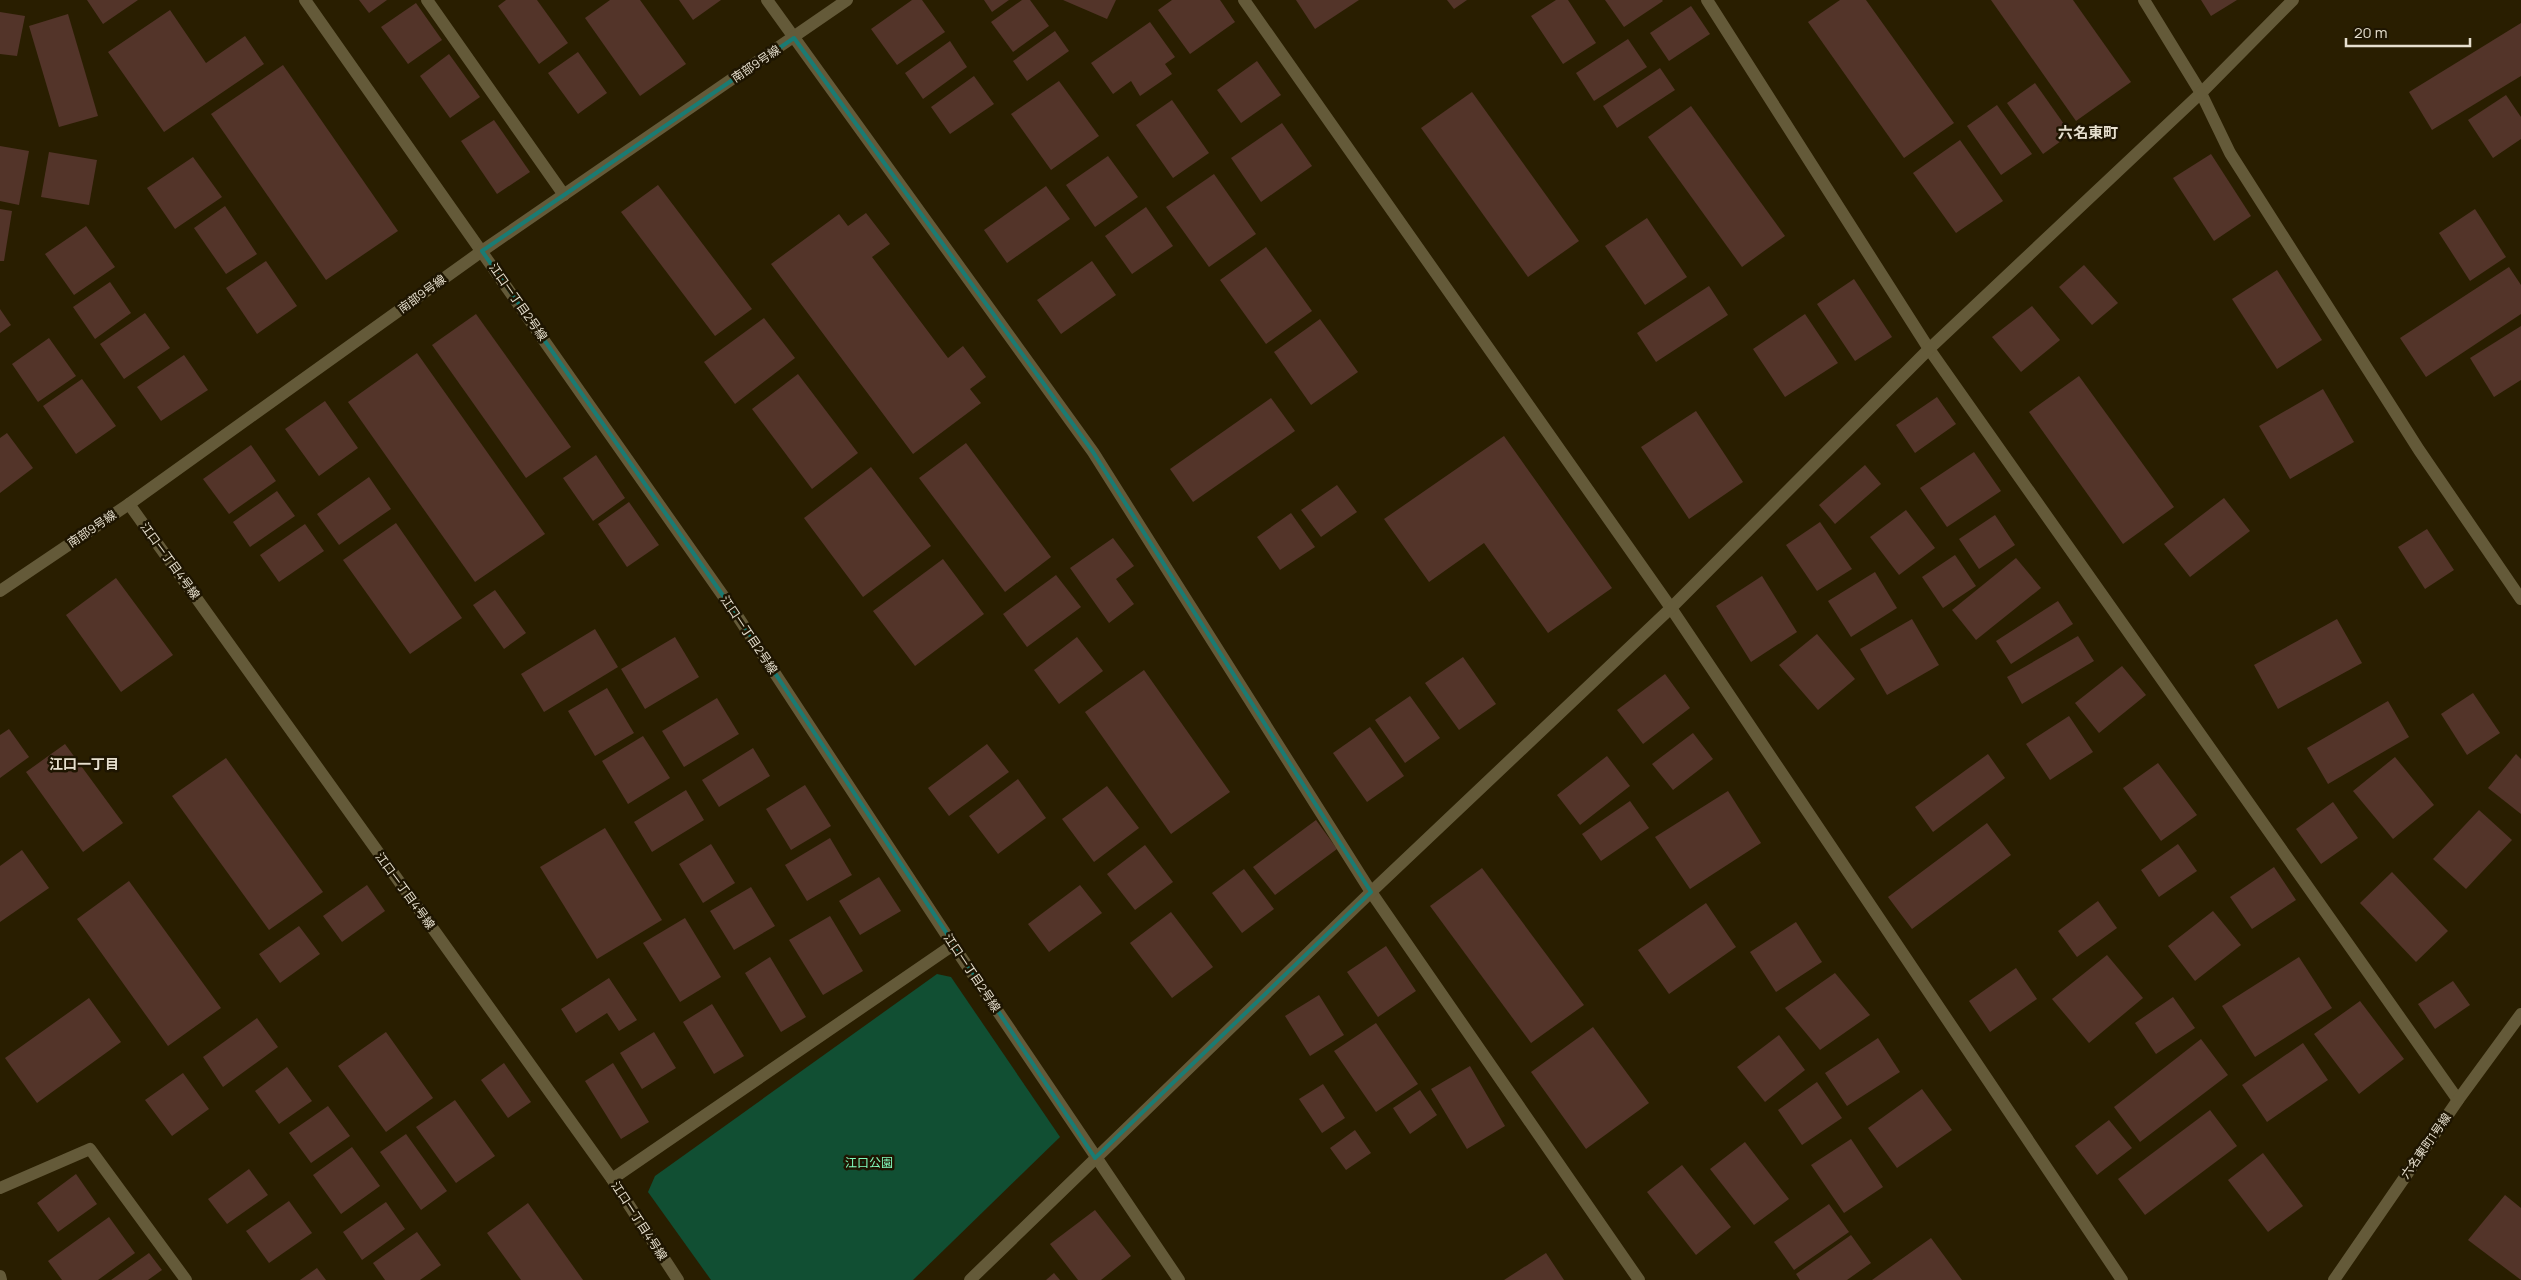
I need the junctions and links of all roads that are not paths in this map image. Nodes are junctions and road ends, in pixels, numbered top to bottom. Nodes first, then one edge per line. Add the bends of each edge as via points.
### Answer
1 (305, 0) edge
2 (427, 0) edge
3 (767, 0) edge
4 (847, 0) edge
5 (1244, 0) edge
6 (1708, 0) edge
7 (2144, 0) edge
8 (2292, 0) edge
9 (794, 38) junction
10 (2201, 93) junction
11 (564, 195) junction
12 (482, 251) junction
13 (1929, 349) junction
14 (129, 504) junction
15 (0, 591) edge
16 (2521, 599) edge
17 (1671, 608) junction
18 (1371, 892) junction
19 (954, 946) junction
20 (2521, 1014) edge
21 (2458, 1100) junction
22 (1095, 1158) junction
23 (612, 1179) junction
24 (0, 1188) edge
25 (0, 1276) edge
26 (1, 1280) edge
27 (186, 1280) edge
28 (678, 1280) edge
29 (970, 1280) edge
30 (1179, 1280) edge
31 (1639, 1280) edge
32 (2122, 1280) edge
33 (2334, 1280) edge

1 - 12 street, 江口一丁目2号線
2 - 11 street
3 - 9 street
4 - 9 street, 南部9号線
5 - 17 street
6 - 13 street
7 - 10 street
8 - 10 street
9 - 11 street, 南部9号線
9 - 18 street via 1093,452
10 - 13 street
10 - 16 street via 2230,153 2419,450
11 - 12 street, 南部9号線
12 - 14 street, 南部9号線
12 - 19 street, 江口一丁目2号線 via 738,618
13 - 17 street
13 - 21 street
14 - 15 street, 南部9号線
14 - 23 street, 江口一丁目4号線
17 - 18 street
17 - 32 street
18 - 22 street
18 - 31 street
19 - 22 street, 江口一丁目2号線
19 - 23 street
20 - 21 street, 六名東町1号線
21 - 33 street, 六名東町1号線
22 - 29 street
22 - 30 street, 江口一丁目2号線
23 - 28 street, 江口一丁目4号線
24 - 27 street via 90,1149
25 - 26 street

